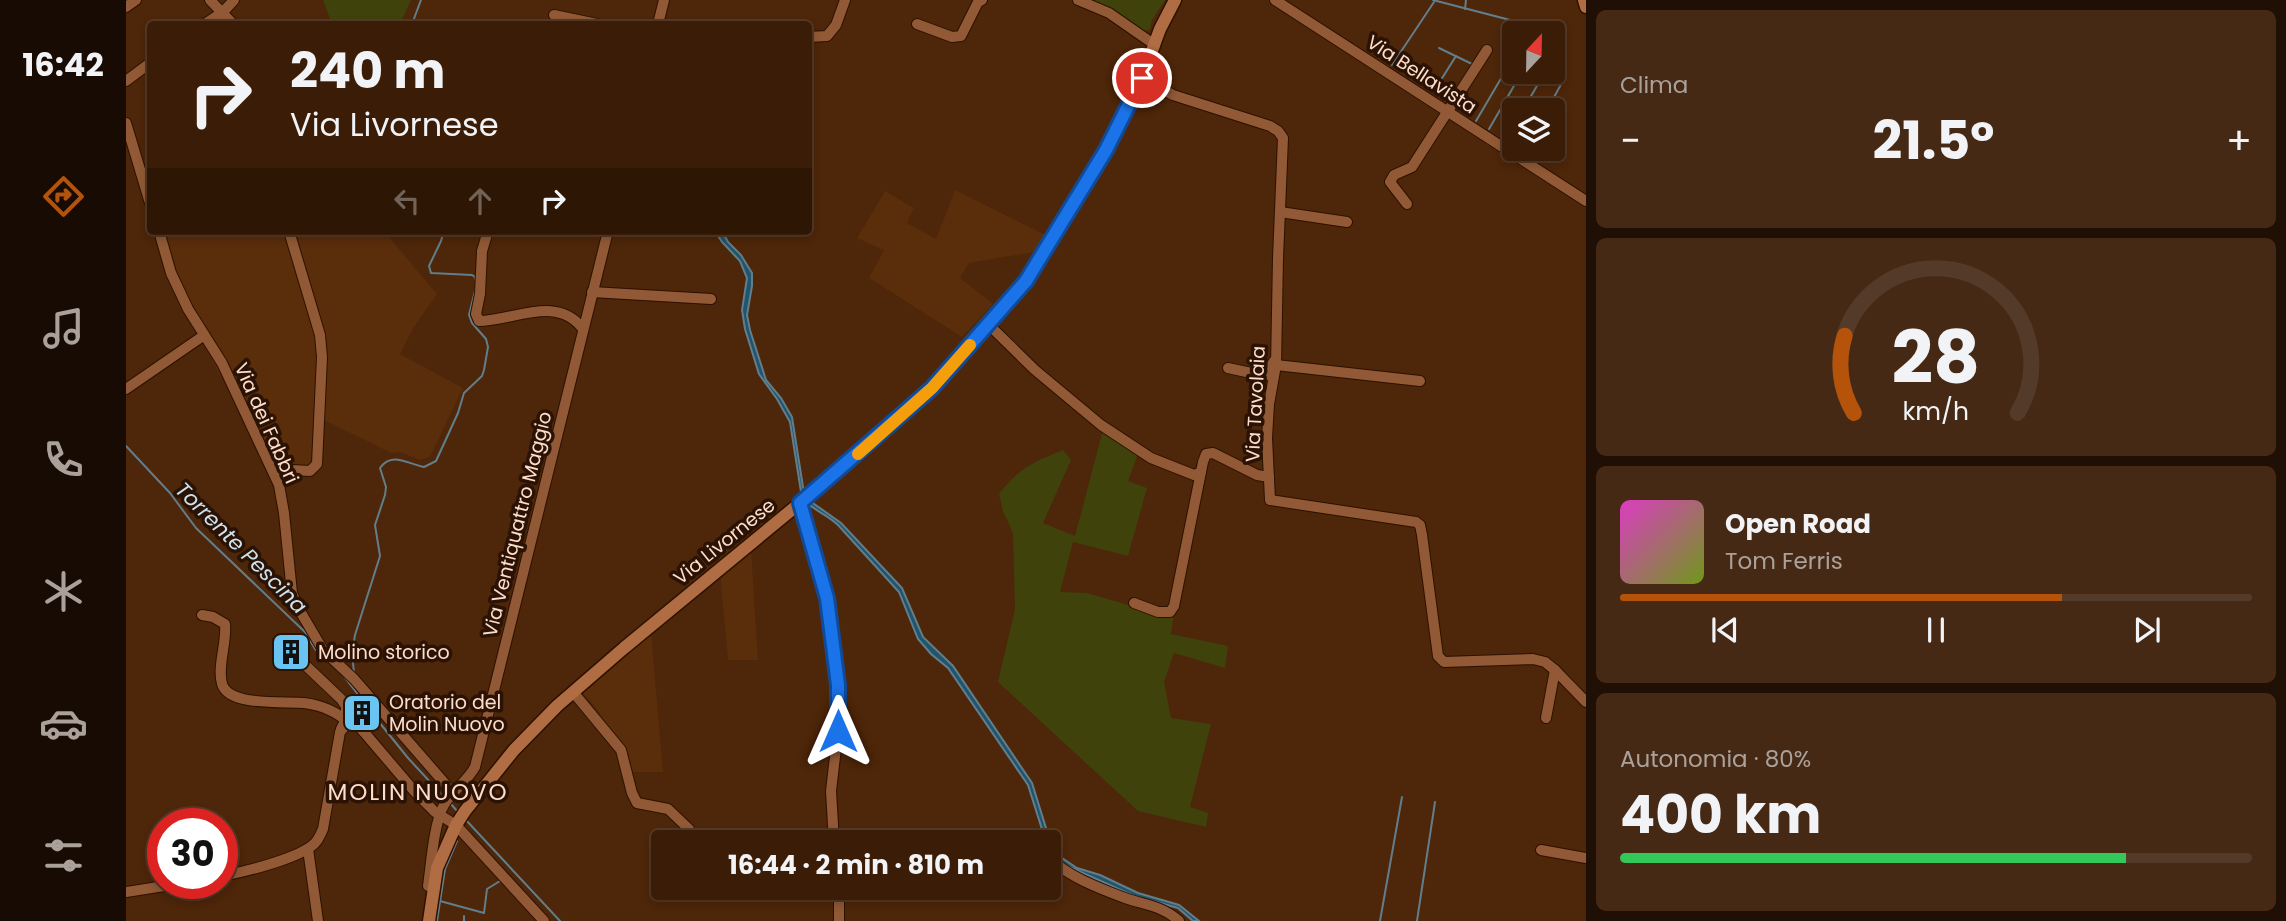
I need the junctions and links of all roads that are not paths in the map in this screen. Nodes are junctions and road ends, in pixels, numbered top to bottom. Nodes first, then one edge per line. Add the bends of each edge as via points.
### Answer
1 (136, 0) edge
2 (210, 0) edge
3 (234, 0) edge
4 (664, 0) edge
5 (845, 0) edge
6 (982, 0) edge
7 (1078, 0) edge
8 (1175, 0) edge
9 (1275, 0) edge
10 (1584, 0) edge
11 (126, 7) edge
12 (1586, 7) edge
13 (223, 12) junction
14 (554, 15) dead end
15 (210, 21) edge
16 (230, 21) edge
17 (583, 21) edge
18 (659, 21) edge
19 (917, 24) dead end
20 (812, 37) edge
21 (1155, 45) junction
22 (1487, 50) dead end
23 (147, 65) edge
24 (1142, 78) junction
25 (126, 81) edge
26 (1448, 112) junction
27 (126, 123) edge
28 (147, 185) edge
29 (1586, 201) edge
30 (1407, 204) dead end
31 (1280, 212) junction
32 (1347, 222) dead end
33 (160, 235) edge
34 (290, 235) edge
35 (487, 235) edge
36 (607, 235) edge
37 (592, 292) junction
38 (711, 299) dead end
39 (988, 324) junction
40 (583, 329) junction
41 (203, 336) junction
42 (1276, 354) junction
43 (1276, 365) junction
44 (1228, 368) dead end
45 (1420, 381) dead end
46 (126, 389) edge
47 (273, 469) junction
48 (1201, 472) junction
49 (1269, 477) junction
50 (805, 499) junction
51 (1133, 603) dead end
52 (202, 615) dead end
53 (302, 662) dead end
54 (1555, 670) junction
55 (573, 692) junction
56 (1586, 702) edge
57 (378, 715) junction
58 (1546, 718) dead end
59 (344, 726) junction
60 (362, 731) junction
61 (450, 798) junction
62 (440, 814) junction
63 (460, 818) junction
64 (689, 829) dead end
65 (833, 830) edge
66 (308, 849) junction
67 (1541, 850) dead end
68 (1586, 858) edge
69 (1061, 868) edge
70 (238, 873) edge
71 (428, 886) dead end
72 (147, 889) edge
73 (126, 892) edge
74 (839, 900) edge
75 (318, 921) edge
76 (429, 921) edge
77 (544, 921) edge
78 (839, 921) edge
79 (1180, 921) edge

1 - 11 street
2 - 13 street
3 - 13 street
4 - 18 street
5 - 20 street via 827,36
6 - 19 street via 961,36 951,37
7 - 21 street via 1110,13
8 - 21 main road, Via Livornese
9 - 26 street, Via Bellavista
10 - 12 main road
13 - 15 street
13 - 16 street
14 - 17 street
21 - 24 main road, Via Livornese
22 - 26 street
23 - 25 street
24 - 31 street, Via Tavolaia via 1174,95 1279,131 1283,141
24 - 39 main road, Via Livornese via 1106,150 1026,281
26 - 29 street, Via Bellavista
26 - 30 street via 1412,167 1394,175 1390,182
27 - 28 street
31 - 32 street
31 - 42 street, Via Tavolaia
33 - 41 street, Via dei Fabbri via 171,273
34 - 47 street via 320,335 317,464 310,471
35 - 40 street via 476,314 480,321 548,310 564,313
36 - 37 street, Via Ventiquattro Maggio
37 - 38 street
37 - 40 street, Via Ventiquattro Maggio
39 - 48 street via 1101,425 1152,458 1187,473
39 - 50 main road, Via Livornese via 932,388
40 - 61 street, Via Ventiquattro Maggio via 475,767
41 - 46 street
41 - 47 street, Via dei Fabbri via 222,363
42 - 43 street, Via Tavolaia
42 - 44 street via 1265,376
43 - 45 street
43 - 49 street, Via Tavolaia via 1269,404
47 - 57 street, Via dei Fabbri via 284,513 292,593 323,650 354,679
48 - 49 street via 1204,457 1210,453
48 - 51 street via 1174,606 1170,612 1158,612
49 - 54 street, Via Tavolaia via 1270,500 1420,525 1438,656 1444,662 1533,659
50 - 55 main road, Via Livornese
50 - 65 street via 827,598 838,685 831,791
52 - 59 street via 225,624 222,680 228,693 249,700 320,706
53 - 59 street via 346,706
54 - 56 street, Via Tavolaia
54 - 58 street
55 - 63 main road, Via Livornese via 513,750
55 - 64 street via 621,750 637,803 668,809
57 - 60 street
57 - 61 street, Via dei Fabbri
59 - 60 street
59 - 66 street via 323,829
60 - 62 street
61 - 62 street, Via Ventiquattro Maggio
62 - 63 street
62 - 71 street, Via Ventiquattro Maggio
63 - 76 main road, Via Livornese via 438,868
63 - 77 street
66 - 70 street
66 - 75 street
67 - 68 street
69 - 79 street via 1124,897 1162,908
72 - 73 street
74 - 78 street

